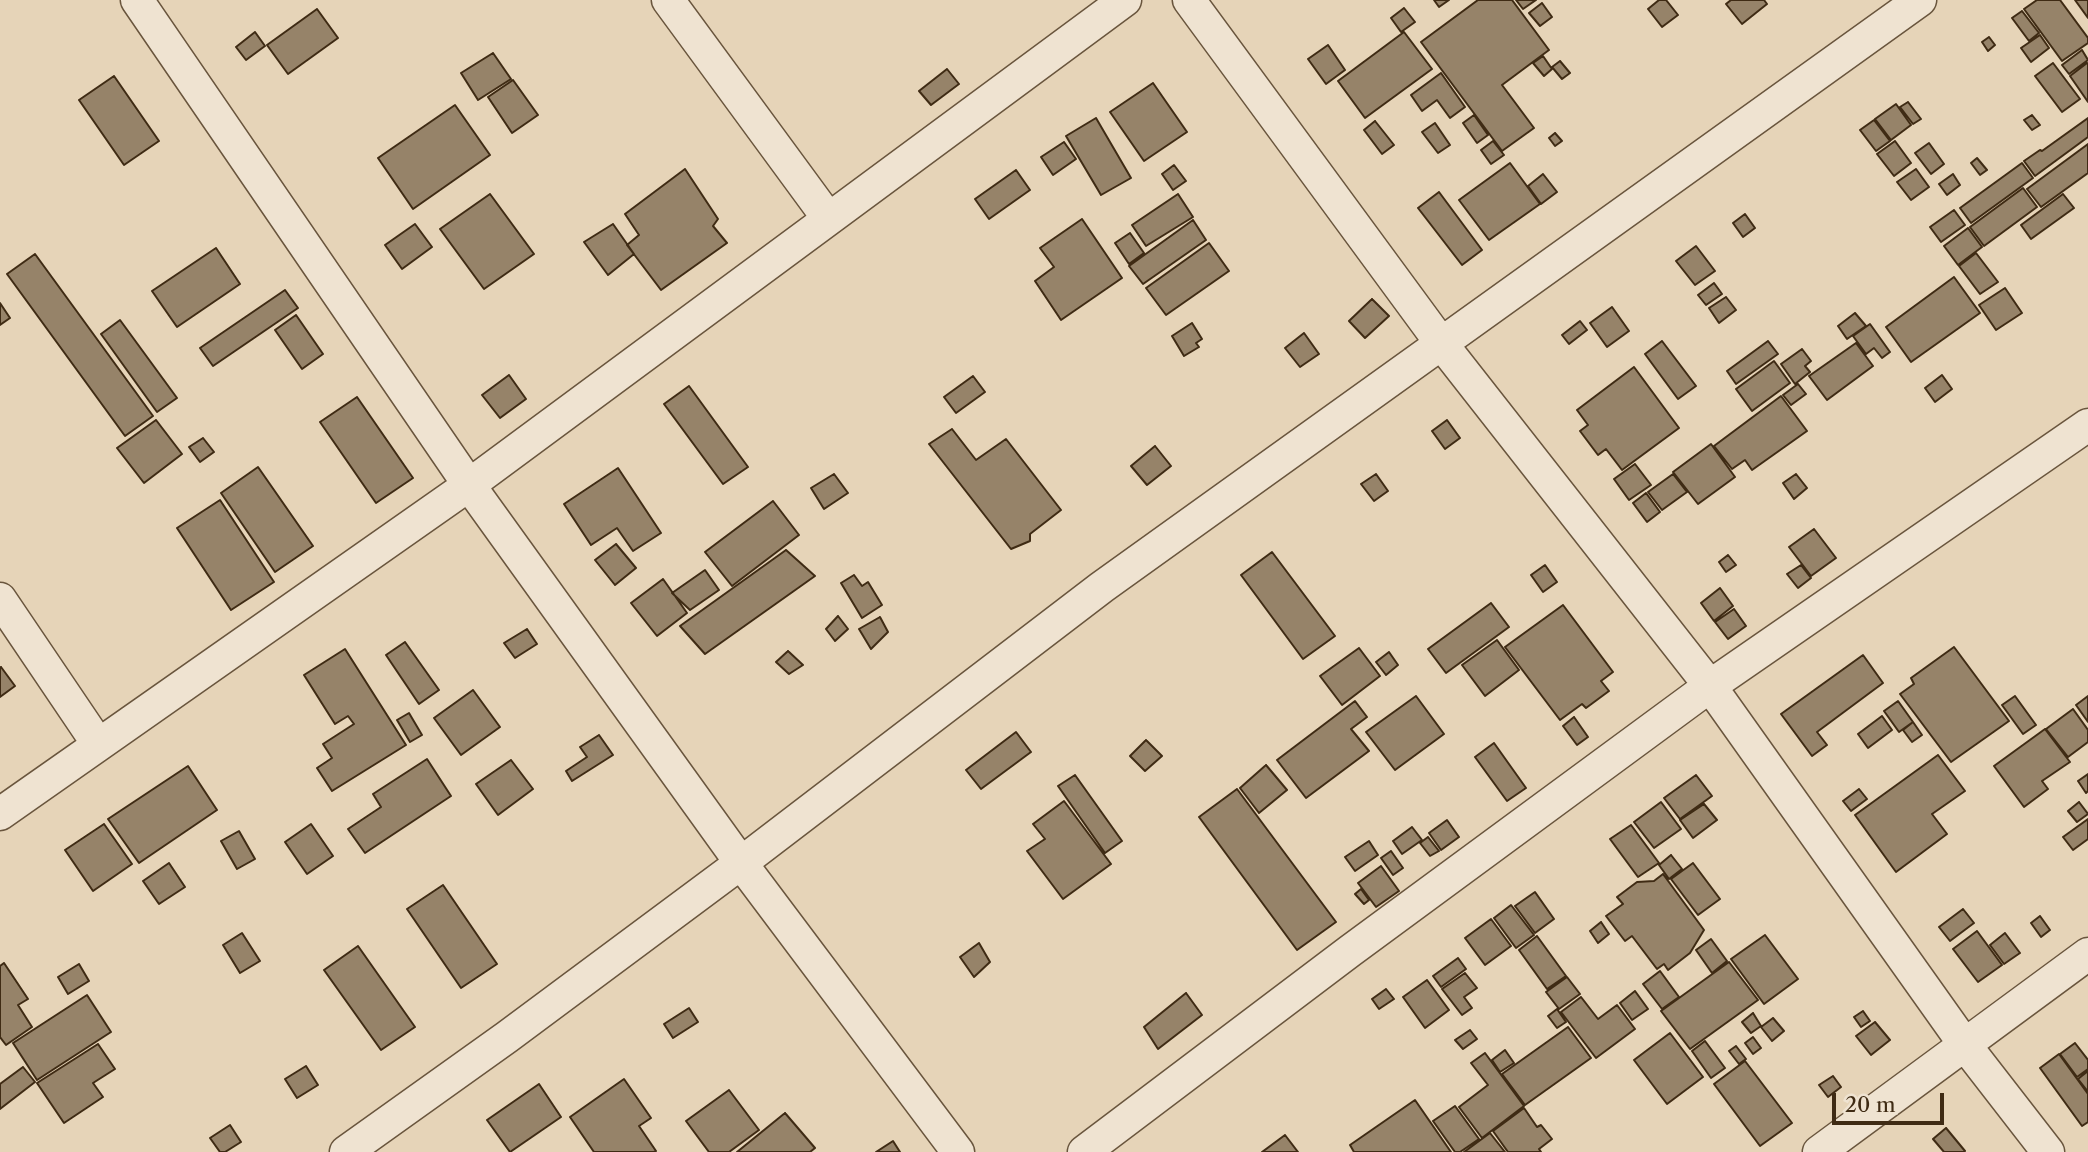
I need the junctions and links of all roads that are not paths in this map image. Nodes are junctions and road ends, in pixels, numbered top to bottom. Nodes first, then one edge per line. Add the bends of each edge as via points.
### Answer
1 (137, 0) edge
2 (668, 0) edge
3 (1125, 0) edge
4 (1189, 0) edge
5 (1920, 0) edge
6 (828, 218) junction
7 (1441, 343) junction
8 (2088, 425) edge
9 (469, 485) junction
10 (0, 599) edge
11 (1710, 686) junction
12 (98, 744) junction
13 (0, 814) edge
14 (741, 863) junction
15 (2088, 954) edge
16 (1965, 1045) junction
17 (346, 1152) edge
18 (958, 1152) edge
19 (1084, 1152) edge
20 (1819, 1152) edge
21 (2048, 1152) edge

1 - 9 street
2 - 6 street
3 - 6 street
4 - 7 street
5 - 7 street
6 - 9 street
7 - 11 street
7 - 14 street via 1102,587
8 - 11 street
9 - 12 street
9 - 14 street
10 - 12 street
11 - 16 street
11 - 19 street
12 - 13 street
14 - 17 street
14 - 18 street
15 - 16 street
16 - 20 street
16 - 21 street

